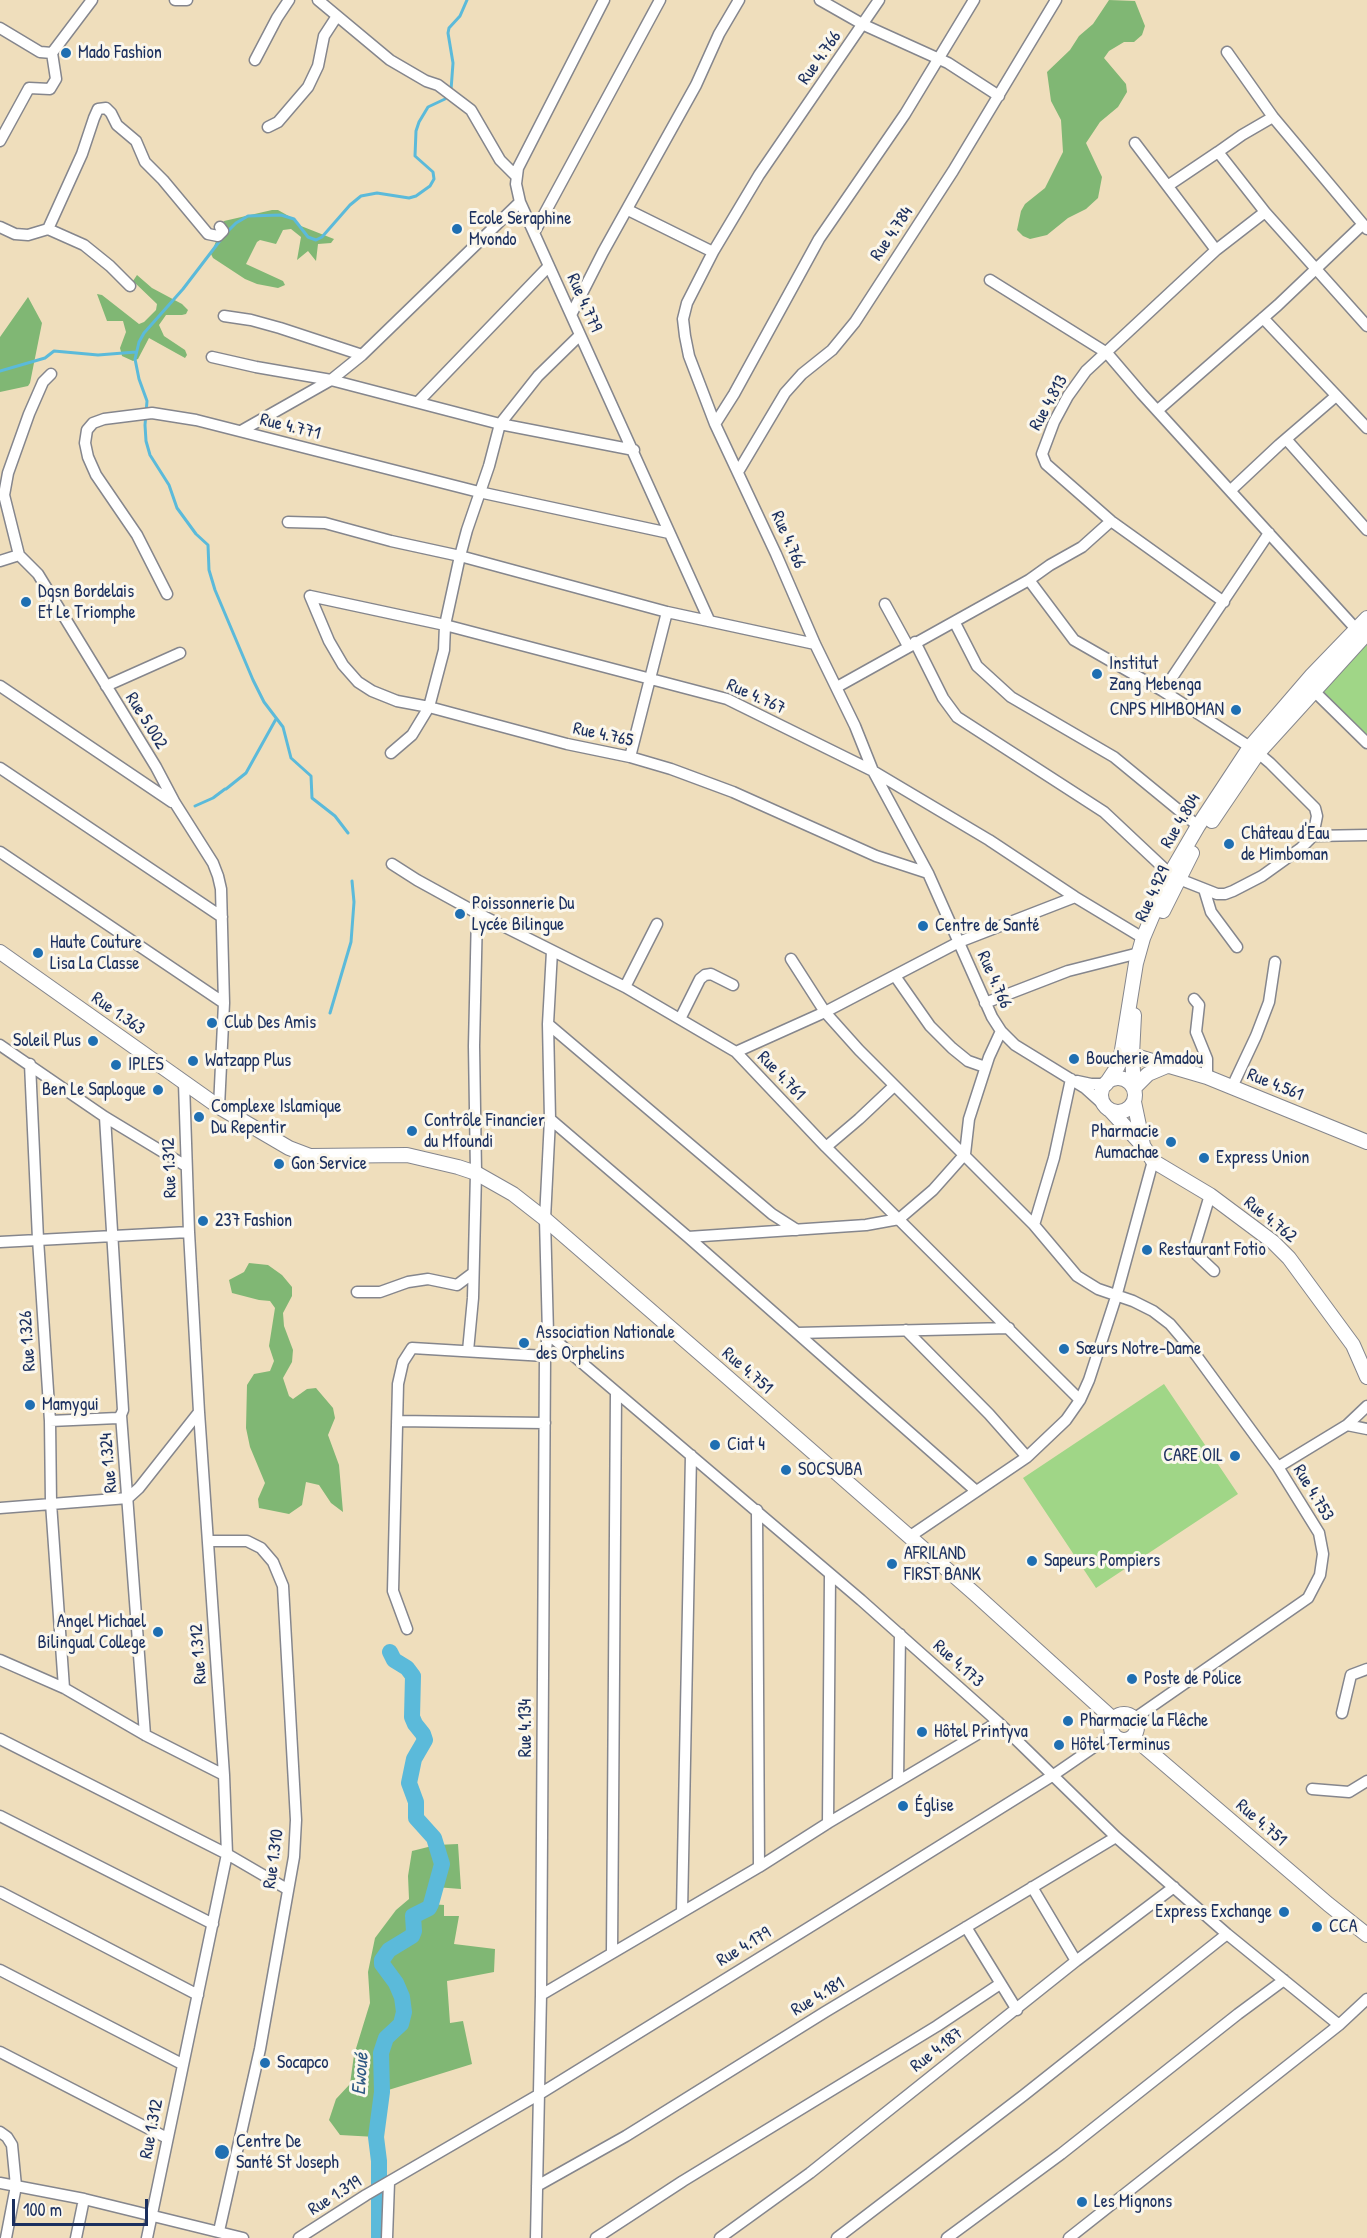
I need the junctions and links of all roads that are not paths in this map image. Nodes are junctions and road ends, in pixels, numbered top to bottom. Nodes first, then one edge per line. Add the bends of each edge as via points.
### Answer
1 (92, 0) edge
2 (175, 0) edge
3 (187, 0) edge
4 (289, 0) edge
5 (318, 0) edge
6 (604, 0) edge
7 (660, 0) edge
8 (739, 0) edge
9 (820, 0) edge
10 (879, 0) edge
11 (974, 0) edge
12 (1056, 0) edge
13 (337, 16) junction
14 (864, 25) junction
15 (0, 28) edge
16 (52, 52) junction
17 (1227, 52) dead end
18 (939, 59) junction
19 (255, 60) dead end
20 (999, 96) junction
21 (1273, 117) junction
22 (267, 127) dead end
23 (0, 141) edge
24 (1136, 143) dead end
25 (1218, 152) junction
26 (516, 176) junction
27 (1169, 185) junction
28 (520, 202) junction
29 (628, 210) junction
30 (1265, 212) junction
31 (0, 227) edge
32 (220, 227) dead end
33 (1365, 227) edge
34 (48, 229) junction
35 (534, 233) junction
36 (1216, 250) junction
37 (713, 252) junction
38 (549, 266) junction
39 (1315, 269) junction
40 (990, 279) dead end
41 (130, 286) dead end
42 (572, 313) junction
43 (224, 316) dead end
44 (1263, 318) junction
45 (1367, 326) edge
46 (580, 335) junction
47 (1107, 353) junction
48 (362, 355) junction
49 (212, 357) dead end
50 (51, 374) dead end
51 (331, 380) junction
52 (1336, 396) junction
53 (418, 402) junction
54 (1158, 410) junction
55 (500, 424) junction
56 (715, 424) junction
57 (1367, 428) edge
58 (241, 431) junction
59 (1286, 439) junction
60 (634, 450) junction
61 (738, 471) junction
62 (1231, 490) junction
63 (480, 492) junction
64 (1111, 521) junction
65 (288, 522) dead end
66 (1367, 530) edge
67 (669, 533) junction
68 (1269, 533) junction
69 (19, 555) junction
70 (460, 556) junction
71 (0, 561) edge
72 (1029, 580) junction
73 (166, 594) dead end
74 (310, 596) joint
75 (1224, 602) junction
76 (885, 604) dead end
77 (667, 612) junction
78 (1367, 618) edge
79 (709, 620) junction
80 (955, 623) junction
81 (445, 625) junction
82 (1363, 634) edge
83 (815, 644) junction
84 (911, 644) junction
85 (180, 653) dead end
86 (650, 678) junction
87 (0, 686) edge
88 (105, 686) junction
89 (837, 687) junction
90 (1313, 690) junction
91 (1163, 691) junction
92 (429, 707) junction
93 (1367, 743) edge
94 (1254, 750) junction
95 (391, 753) dead end
96 (630, 757) junction
97 (0, 768) edge
98 (873, 771) junction
99 (175, 803) junction
100 (1198, 826) junction
101 (1313, 836) junction
102 (1367, 836) edge
103 (0, 852) edge
104 (392, 864) dead end
105 (928, 873) junction
106 (1174, 877) junction
107 (1203, 889) junction
108 (1075, 897) junction
109 (477, 913) junction
110 (222, 917) junction
111 (657, 924) dead end
112 (1143, 938) junction
113 (959, 942) junction
114 (1237, 947) dead end
115 (552, 951) junction
116 (0, 952) edge
117 (1139, 953) junction
118 (791, 959) dead end
119 (1275, 962) dead end
120 (895, 976) junction
121 (733, 985) dead end
122 (625, 987) junction
123 (1194, 999) dead end
124 (224, 1003) junction
125 (985, 1003) junction
126 (825, 1012) junction
127 (680, 1019) junction
128 (548, 1024) junction
129 (1001, 1031) junction
130 (0, 1045) edge
131 (736, 1052) junction
132 (1132, 1055) junction
133 (30, 1064) junction
134 (1167, 1066) junction
135 (985, 1067) junction
136 (1208, 1077) junction
137 (1071, 1079) junction
138 (184, 1083) junction
139 (1106, 1084) junction
140 (894, 1086) junction
141 (1232, 1087) junction
142 (1134, 1095) junction
143 (219, 1107) junction
144 (1108, 1108) junction
145 (105, 1117) junction
146 (550, 1119) junction
147 (1367, 1142) edge
148 (826, 1147) junction
149 (1144, 1147) junction
150 (965, 1154) junction
151 (310, 1156) joint
152 (1153, 1161) junction
153 (186, 1166) junction
154 (476, 1173) junction
155 (1210, 1195) junction
156 (545, 1219) junction
157 (899, 1219) junction
158 (1034, 1225) junction
159 (798, 1230) junction
160 (189, 1232) junction
161 (113, 1236) junction
162 (688, 1237) junction
163 (38, 1239) junction
164 (0, 1242) edge
165 (1214, 1271) dead end
166 (473, 1273) junction
167 (357, 1292) dead end
168 (1116, 1296) junction
169 (1009, 1328) junction
170 (906, 1330) junction
171 (797, 1333) junction
172 (548, 1334) junction
173 (468, 1351) junction
174 (545, 1356) junction
175 (1367, 1377) edge
176 (616, 1392) junction
177 (1080, 1400) junction
178 (1367, 1406) edge
179 (199, 1412) junction
180 (121, 1415) junction
181 (398, 1420) junction
182 (50, 1421) junction
183 (545, 1423) junction
184 (1347, 1425) junction
185 (1367, 1429) edge
186 (691, 1455) junction
187 (1027, 1457) junction
188 (1278, 1467) junction
189 (975, 1490) junction
190 (128, 1498) junction
191 (51, 1503) junction
192 (0, 1508) edge
193 (757, 1510) junction
194 (909, 1537) junction
195 (208, 1541) junction
196 (830, 1575) junction
197 (407, 1629) dead end
198 (900, 1634) junction
199 (0, 1660) edge
200 (1367, 1669) edge
201 (64, 1688) junction
202 (1342, 1713) dead end
203 (1135, 1718) junction
204 (1113, 1719) junction
205 (998, 1722) junction
206 (1113, 1734) junction
207 (145, 1735) junction
208 (1133, 1737) junction
209 (0, 1739) edge
210 (224, 1775) junction
211 (1052, 1776) junction
212 (1367, 1781) edge
213 (898, 1782) junction
214 (1312, 1789) dead end
215 (0, 1816) edge
216 (828, 1823) junction
217 (1116, 1837) junction
218 (227, 1854) junction
219 (759, 1867) junction
220 (1032, 1887) junction
221 (1174, 1887) junction
222 (287, 1889) junction
223 (0, 1892) edge
224 (682, 1912) junction
225 (213, 1924) junction
226 (966, 1927) junction
227 (1227, 1934) junction
228 (1367, 1935) edge
229 (612, 1953) junction
230 (1076, 1961) junction
231 (0, 1970) edge
232 (1284, 1980) junction
233 (1000, 1984) junction
234 (198, 1995) junction
235 (541, 1995) junction
236 (1367, 1999) edge
237 (1017, 2010) junction
238 (1339, 2025) junction
239 (0, 2052) edge
240 (182, 2064) junction
241 (538, 2095) junction
242 (0, 2132) edge
243 (167, 2138) junction
244 (389, 2182) junction
245 (0, 2183) edge
246 (16, 2186) junction
247 (537, 2186) junction
248 (84, 2199) junction
249 (152, 2216) junction
250 (219, 2231) junction
251 (6, 2238) edge
252 (76, 2238) edge
253 (147, 2238) edge
254 (243, 2238) edge
255 (298, 2238) edge
256 (387, 2238) edge
257 (536, 2238) edge
258 (596, 2238) edge
259 (720, 2238) edge
260 (837, 2238) edge
261 (947, 2238) edge
262 (1069, 2238) edge

1 - 16 street
2 - 3 street
4 - 19 street
5 - 13 street
6 - 26 street
7 - 35 street
8 - 29 street
9 - 14 street
10 - 14 street, Rue 4.766
11 - 18 street
12 - 20 street, Rue 4.784
13 - 22 street via 324,36 318,66 308,87 278,122
13 - 26 street via 390,60 438,85 471,110 500,160
14 - 18 street
14 - 37 street, Rue 4.766 via 759,175
15 - 16 street via 39,52
16 - 23 street via 56,79 50,89 29,88
17 - 21 street
18 - 20 street
18 - 56 street via 819,239
20 - 61 street, Rue 4.784 via 855,322 832,350 785,393
21 - 25 street
21 - 33 street
24 - 27 street
25 - 27 street
25 - 30 street
26 - 28 street, Rue 4.779
27 - 36 street
28 - 35 street, Rue 4.779
28 - 48 street
29 - 37 street
29 - 42 street
30 - 36 street, Rue 4.813
30 - 39 street
31 - 34 street via 15,234
32 - 34 street via 223,231 218,236 208,234 145,162 136,141 117,126 106,108 98,110 94,118
33 - 39 street
34 - 41 street via 84,245
35 - 38 street, Rue 4.779
36 - 47 street, Rue 4.813
37 - 56 street, Rue 4.766 via 683,319 689,356
38 - 42 street, Rue 4.779
38 - 53 street
39 - 44 street
39 - 45 street
40 - 47 street
42 - 46 street, Rue 4.779
43 - 48 street via 280,328
44 - 52 street
44 - 54 street
46 - 55 street via 538,376
46 - 60 street, Rue 4.779
47 - 54 street
47 - 64 street, Rue 4.813 via 1086,371 1068,396 1042,454 1046,464
48 - 51 street
49 - 51 street
50 - 69 street, Rue 5.002 via 35,398 4,495
51 - 53 street
51 - 58 street
52 - 57 street
52 - 59 street
53 - 55 street
54 - 62 street
55 - 60 street
55 - 63 street
56 - 61 street, Rue 4.766
58 - 63 street, Rue 4.771
58 - 73 street, Rue 4.771 via 152,413 104,419 87,430 85,442 96,475 137,535
59 - 62 street
59 - 66 street
60 - 67 street, Rue 4.779
61 - 83 street, Rue 4.766
62 - 68 street
63 - 67 street, Rue 4.771
63 - 70 street
64 - 72 street via 1082,547
64 - 75 street, Rue 4.813
65 - 70 street via 325,523
67 - 79 street, Rue 4.779
68 - 75 street
68 - 82 street
69 - 71 street
69 - 88 street, Rue 5.002 via 38,574
70 - 77 street
70 - 81 street
72 - 80 street
72 - 91 street via 1074,640
74 - 81 street, Rue 4.767
74 - 92 street, Rue 4.765 via 329,641 358,682 387,698
75 - 91 street
76 - 84 street
77 - 79 street
77 - 86 street
78 - 82 main road, Rue 4.804
79 - 83 street
80 - 84 street
80 - 100 street via 976,666 1011,697 1114,757
81 - 86 street, Rue 4.767
81 - 92 street via 444,650
82 - 90 main road, Rue 4.929
82 - 94 main road, Rue 4.804 via 1312,675
83 - 89 street, Rue 4.766
84 - 89 street
84 - 106 street via 942,699 957,717 1104,812
85 - 88 street
86 - 96 street
86 - 98 street, Rue 4.767 via 727,699
87 - 99 street
88 - 99 street, Rue 5.002
89 - 98 street, Rue 4.766
90 - 93 street
90 - 94 main road, Rue 4.929
91 - 94 street
92 - 95 street via 412,735
92 - 96 street, Rue 4.765
94 - 100 main road, Rue 4.804
94 - 101 street via 1314,808 1317,816
94 - 106 main road, Rue 4.929
96 - 105 street, Rue 4.765 via 733,792 876,856
97 - 110 street
98 - 105 street, Rue 4.766
98 - 108 street, Rue 4.767
99 - 110 street, Rue 5.002 via 213,863 221,889
100 - 106 main road, Rue 4.804
101 - 102 street
101 - 107 street via 1262,876 1233,891 1216,894
103 - 124 street
104 - 109 street, Rue 4.761
105 - 113 street, Rue 4.766
106 - 107 street
106 - 112 main road, Rue 4.804
106 - 132 main road, Rue 4.929 via 1146,957 1135,1007
107 - 114 street via 1211,912
108 - 112 street, Rue 4.767
108 - 113 street
109 - 115 street, Rue 4.761
109 - 154 street
110 - 124 street, Rue 5.002
111 - 122 street
112 - 117 main road, Rue 4.804
113 - 120 street
113 - 125 street, Rue 4.766
115 - 122 street, Rue 4.761
115 - 128 street, Rue 4.134
116 - 138 main road, Rue 1.363
117 - 125 street via 1068,971
117 - 139 main road, Rue 4.804 via 1121,1056
118 - 126 street, Rue 4.753
119 - 141 street via 1269,1002
120 - 126 street
120 - 135 street via 930,1026 968,1061
121 - 127 street via 705,975
122 - 127 street, Rue 4.761
123 - 136 street via 1199,1005 1196,1032 1207,1059
124 - 143 street, Rue 5.002
125 - 129 street, Rue 4.766
126 - 131 street
126 - 140 street, Rue 4.753
127 - 131 street, Rue 4.761
128 - 146 street, Rue 4.134
128 - 159 street via 772,1214
129 - 135 street
129 - 137 street, Rue 4.766 via 1030,1055
130 - 133 street
131 - 148 street, Rue 4.761
132 - 134 main road, Rue 4.561
132 - 142 main road, Rue 4.929
133 - 145 street
133 - 163 street, Rue 1.326
134 - 136 main road, Rue 4.561
134 - 142 main road via 1148,1074
135 - 150 street via 969,1119
136 - 141 main road, Rue 4.561
137 - 139 street, Rue 4.766
137 - 144 street, Rue 4.766
137 - 158 street
138 - 143 main road, Rue 1.363
138 - 153 street, Rue 1.312
139 - 142 main road via 1121,1079 1131,1084
139 - 144 main road via 1101,1098
140 - 148 street
140 - 150 street, Rue 4.753
141 - 147 main road, Rue 4.561
142 - 144 main road via 1124,1111
142 - 149 main road, Rue 4.929
143 - 151 main road, Rue 1.363
144 - 149 main road
145 - 153 street
145 - 161 street, Rue 1.324
146 - 156 street, Rue 4.134
146 - 162 street
148 - 157 street, Rue 4.761
149 - 152 main road, Rue 4.762
150 - 157 street via 933,1190
150 - 158 street, Rue 4.753
151 - 154 main road, Rue 4.751 via 407,1155
152 - 155 main road, Rue 4.762
152 - 168 street
153 - 160 street, Rue 1.312
154 - 156 main road, Rue 4.751 via 513,1194
154 - 166 street
155 - 165 street via 1194,1248
155 - 175 main road, Rue 4.762 via 1289,1258 1353,1345
156 - 172 street, Rue 4.134
156 - 194 main road, Rue 4.751
157 - 159 street
157 - 169 street, Rue 4.761
158 - 168 street, Rue 4.753 via 1077,1276
159 - 162 street
160 - 161 street
160 - 179 street, Rue 1.312
161 - 163 street
161 - 180 street, Rue 1.324
162 - 171 street
163 - 164 street
163 - 182 street, Rue 1.326
166 - 167 street via 457,1285 428,1279 380,1292
166 - 173 street
168 - 177 street
168 - 188 street, Rue 4.753 via 1153,1311 1170,1324
169 - 170 street
169 - 177 street, Rue 4.761
170 - 171 street
170 - 187 street
171 - 189 street
172 - 174 street, Rue 4.134
172 - 176 street, Rue 4.173
173 - 174 street
173 - 181 street via 412,1348 398,1384
174 - 183 street, Rue 4.134
176 - 186 street, Rue 4.173
176 - 229 street
177 - 187 street via 1066,1420
178 - 184 street
179 - 190 street
179 - 195 street, Rue 1.312
180 - 182 street
180 - 190 street, Rue 1.324
181 - 183 street
181 - 197 street via 393,1590
182 - 191 street, Rue 1.326
183 - 235 street, Rue 4.134
184 - 185 street
184 - 188 street
186 - 193 street, Rue 4.173
186 - 224 street
187 - 189 street
188 - 203 street, Rue 4.753 via 1323,1543 1320,1575 1308,1598
189 - 194 street
190 - 191 street
190 - 207 street, Rue 1.324
191 - 192 street
191 - 201 street, Rue 1.326
193 - 196 street, Rue 4.173
193 - 219 street
194 - 204 main road, Rue 4.751
195 - 210 street, Rue 1.312
195 - 222 street, Rue 1.310 via 247,1541 261,1548 273,1562 283,1586 296,1820
196 - 198 street, Rue 4.173
196 - 216 street
198 - 205 street, Rue 4.173
198 - 213 street
199 - 201 street
200 - 202 street via 1351,1676
201 - 207 street
203 - 204 main road via 1122,1713
203 - 208 main road via 1138,1728
204 - 206 main road
205 - 211 street, Rue 4.173
205 - 213 street
206 - 208 main road via 1123,1740
206 - 211 street, Rue 4.179
207 - 210 street
208 - 228 main road, Rue 4.751
209 - 218 street
210 - 218 street, Rue 1.312
211 - 217 street, Rue 4.173
211 - 241 street, Rue 4.179
212 - 214 street via 1349,1792
213 - 216 street
215 - 225 street
216 - 219 street
217 - 220 street, Rue 4.181
217 - 221 street, Rue 4.173
218 - 222 street
218 - 225 street, Rue 1.312
219 - 224 street
220 - 226 street, Rue 4.181
220 - 230 street
221 - 227 street, Rue 4.173
221 - 230 street, Rue 4.187
222 - 250 street, Rue 1.310 via 260,2049
223 - 234 street
224 - 229 street
225 - 234 street, Rue 1.312
226 - 233 street
226 - 247 street, Rue 4.181 via 626,2136
227 - 232 street, Rue 4.173
227 - 260 street
229 - 235 street
230 - 237 street, Rue 4.187
231 - 240 street
232 - 238 street, Rue 4.173
232 - 261 street
233 - 237 street
233 - 258 street
234 - 240 street, Rue 1.312
235 - 241 street, Rue 4.134
236 - 238 street
237 - 259 street, Rue 4.187 via 810,2173
238 - 262 street
239 - 243 street
240 - 243 street, Rue 1.312
241 - 244 street, Rue 4.179
241 - 247 street, Rue 4.134
242 - 246 street via 12,2145
243 - 249 street, Rue 1.312
244 - 255 street, Rue 1.319
244 - 256 street
245 - 246 street
246 - 248 street
246 - 251 street
247 - 257 street, Rue 4.134
248 - 249 street
248 - 252 street
249 - 250 street
249 - 253 street, Rue 1.312
250 - 254 street

